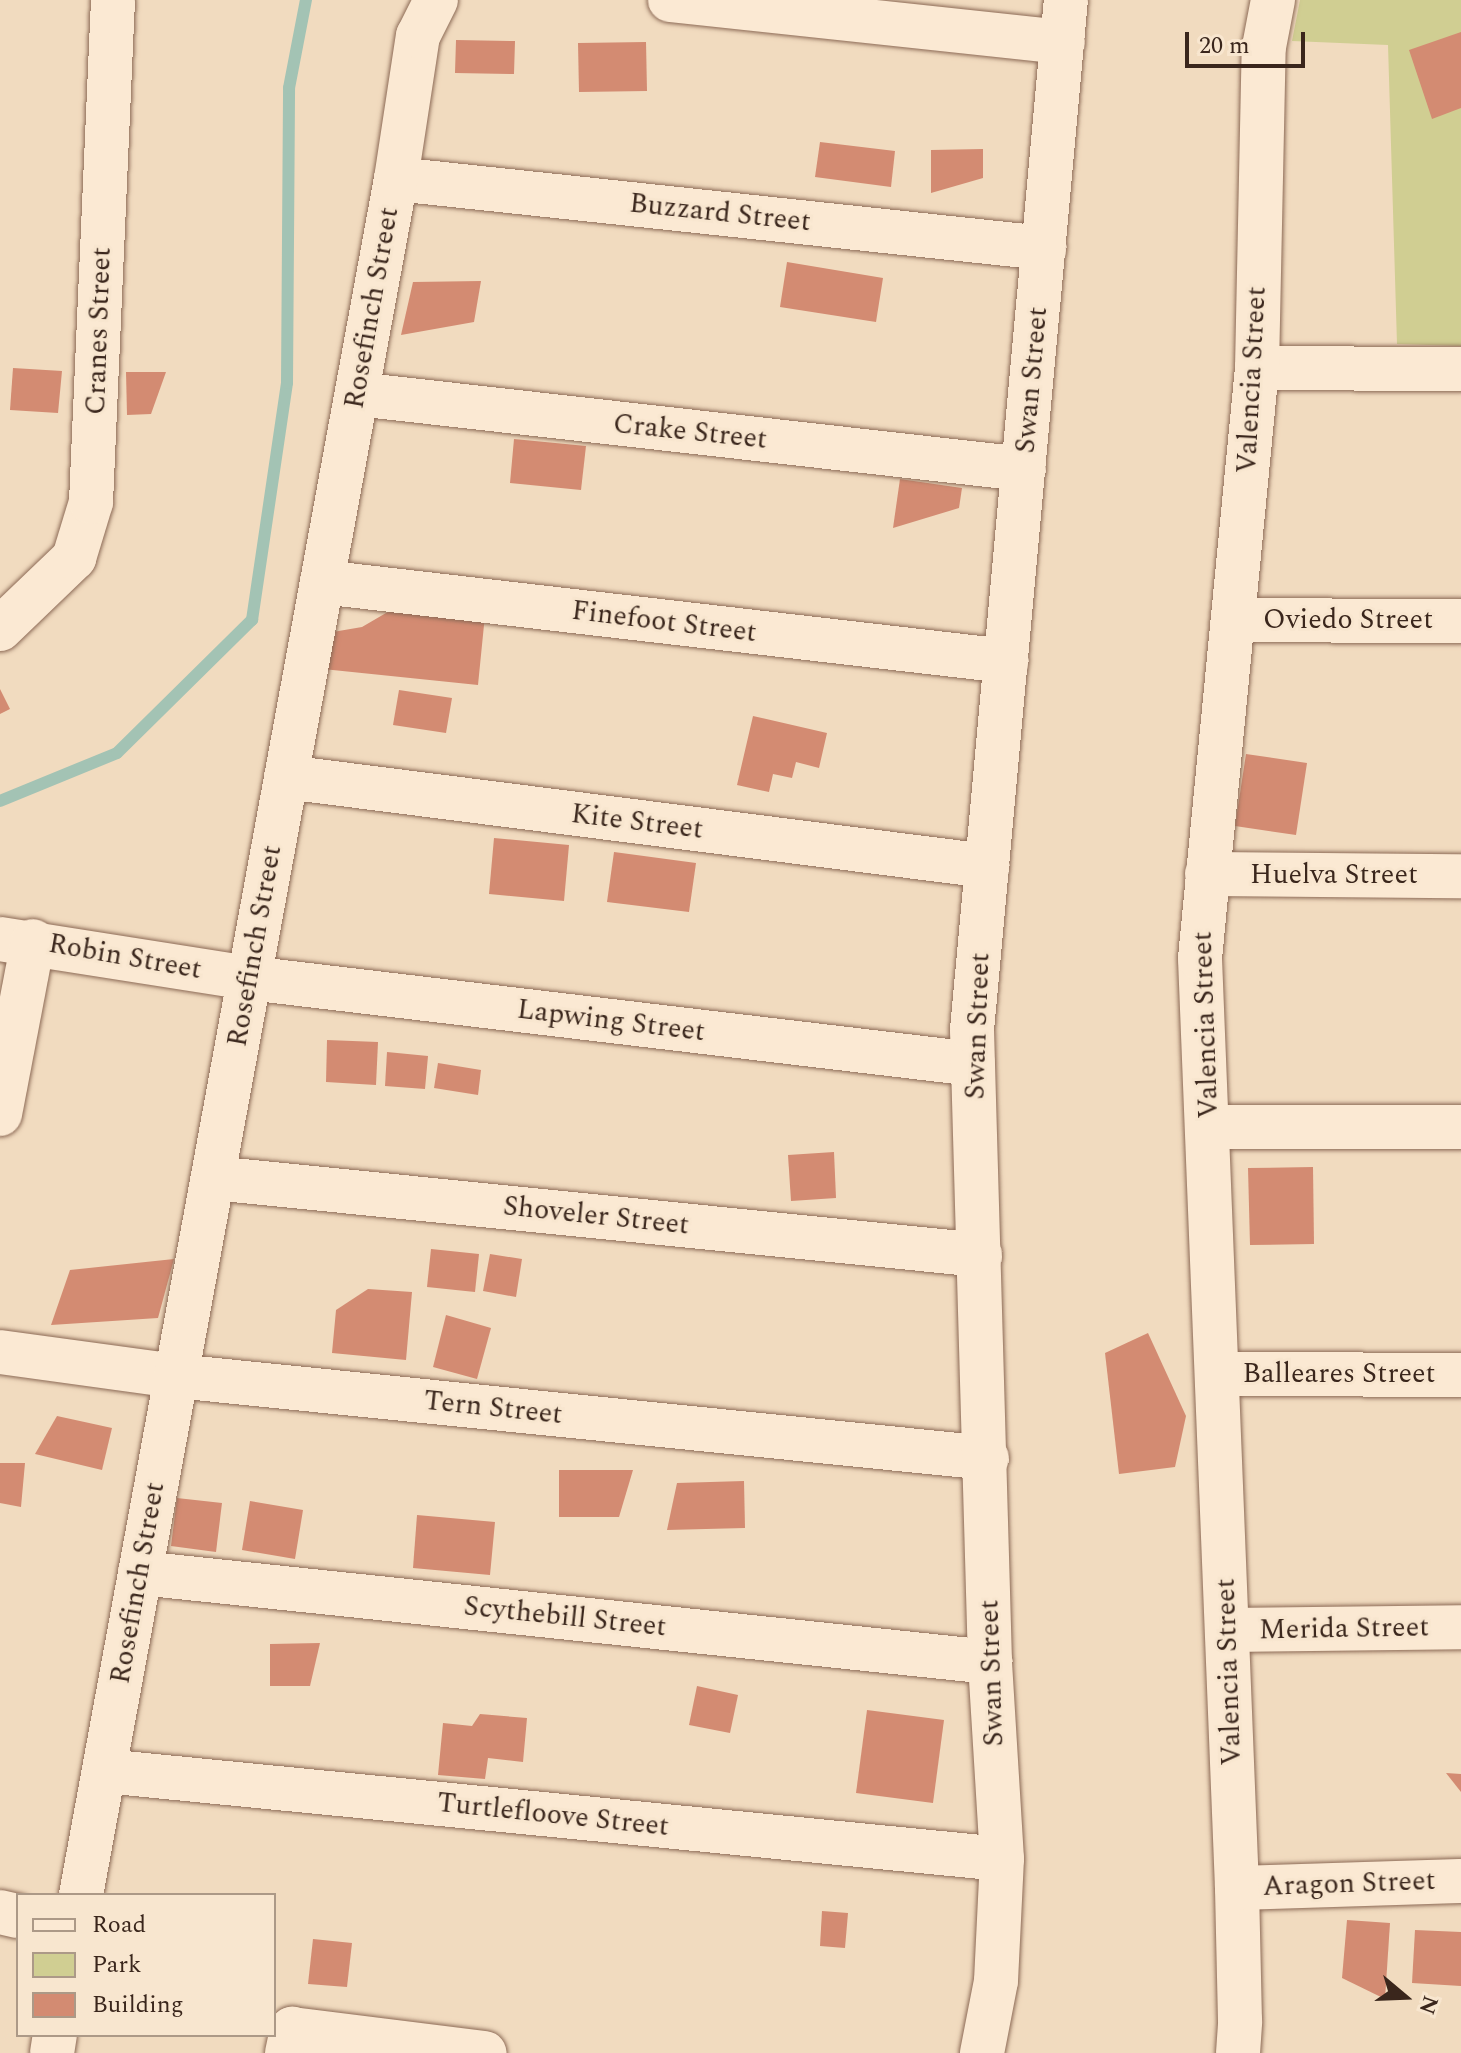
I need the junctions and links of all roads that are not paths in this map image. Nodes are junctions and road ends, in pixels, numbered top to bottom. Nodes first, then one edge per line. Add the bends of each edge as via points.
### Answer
1 (113, 0) edge
2 (436, 0) edge
3 (670, 0) edge
4 (1273, 0) edge
5 (1064, 21) edge
6 (396, 179) junction
7 (1044, 248) junction
8 (1257, 368) junction
9 (1461, 369) edge
10 (357, 394) junction
11 (1024, 469) junction
12 (322, 582) junction
13 (1234, 620) junction
14 (1461, 621) edge
15 (0, 629) edge
16 (1006, 661) junction
17 (286, 777) junction
18 (987, 866) junction
19 (1207, 874) junction
20 (1461, 876) edge
21 (17, 940) edge
22 (249, 978) junction
23 (973, 1064) junction
24 (0, 1114) edge
25 (1209, 1127) junction
26 (1461, 1127) edge
27 (213, 1178) junction
28 (980, 1255) junction
29 (0, 1352) edge
30 (1217, 1374) junction
31 (1461, 1375) edge
32 (176, 1376) junction
33 (987, 1458) junction
34 (140, 1573) junction
35 (1461, 1627) edge
36 (1228, 1630) junction
37 (990, 1662) junction
38 (104, 1771) junction
39 (1002, 1859) junction
40 (1461, 1881) edge
41 (1237, 1888) junction
42 (81, 1893) edge
43 (290, 2041) edge
44 (485, 2053) edge
45 (982, 2053) edge
46 (1238, 2053) edge

1 - 15 street, Cranes Street via 91,502 74,558
2 - 6 street, Rosefinch Street via 418,36
3 - 5 street
4 - 8 street, Valencia Street via 1264,47
5 - 7 street, Swan Street
6 - 7 street, Buzzard Street
6 - 10 street, Rosefinch Street
7 - 11 street, Swan Street
8 - 9 street
8 - 13 street, Valencia Street
10 - 11 street, Crake Street
10 - 12 street, Rosefinch Street
11 - 16 street, Swan Street
12 - 16 street, Finefoot Street
12 - 17 street, Rosefinch Street
13 - 14 street, Oviedo Street
13 - 19 street, Valencia Street
16 - 18 street, Swan Street
17 - 18 street, Kite Street
17 - 22 street, Rosefinch Street
18 - 23 street, Swan Street
19 - 20 street, Huelva Street
19 - 25 street, Valencia Street via 1200,958
21 - 22 street, Robin Street
21 - 24 street
22 - 23 street, Lapwing Street
22 - 27 street, Rosefinch Street
23 - 28 street, Swan Street
25 - 26 street
25 - 30 street, Valencia Street
27 - 28 street, Shoveler Street
27 - 32 street, Rosefinch Street
28 - 33 street, Swan Street
29 - 32 street, Tern Street
30 - 31 street, Balleares Street
30 - 36 street, Valencia Street
32 - 33 street, Tern Street
32 - 34 street, Rosefinch Street
33 - 37 street, Swan Street
34 - 37 street, Scythebill Street
34 - 38 street, Rosefinch Street
35 - 36 street, Merida Street
36 - 41 street, Valencia Street
37 - 39 street, Swan Street
38 - 39 street, Turtlefloove Street
38 - 42 street, Rosefinch Street
39 - 45 street, Swan Street via 996,1981
40 - 41 street, Aragon Street
41 - 46 street, Valencia Street
43 - 44 street

